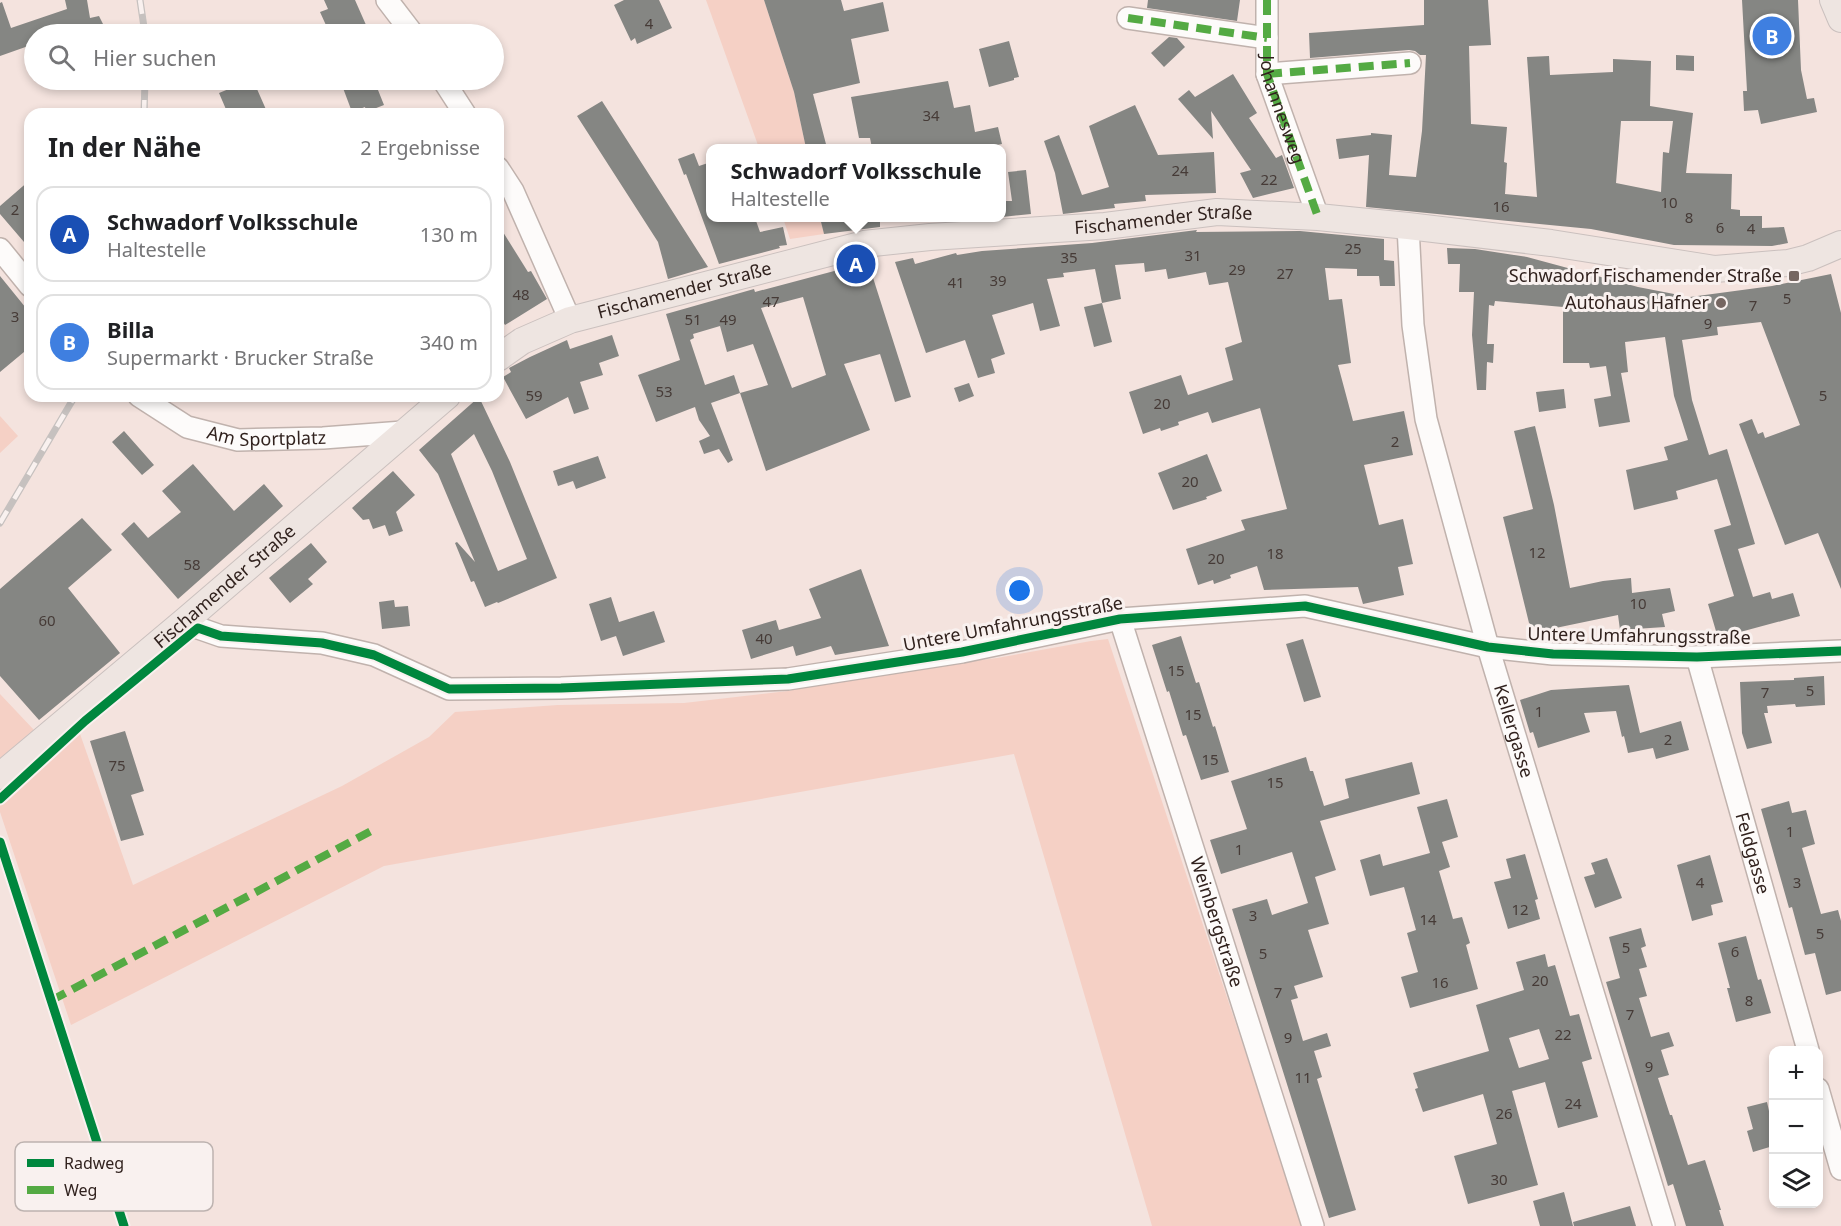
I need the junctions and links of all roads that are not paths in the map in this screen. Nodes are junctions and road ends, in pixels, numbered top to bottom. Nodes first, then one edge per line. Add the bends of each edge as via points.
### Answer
1 (387, 0) edge
2 (1267, 0) edge
3 (1833, 0) edge
4 (1128, 18) dead end
5 (1841, 19) edge
6 (405, 24) edge
7 (1267, 38) junction
8 (1410, 63) dead end
9 (1267, 74) junction
10 (449, 90) edge
11 (461, 108) edge
12 (504, 177) edge
13 (1318, 217) junction
14 (1408, 226) junction
15 (1841, 244) edge
16 (0, 249) edge
17 (24, 279) edge
18 (570, 320) junction
19 (504, 354) edge
20 (148, 402) edge
21 (440, 402) edge
22 (403, 432) junction
23 (1120, 619) junction
24 (186, 620) junction
25 (1488, 647) junction
26 (1841, 651) edge
27 (1697, 657) junction
28 (0, 776) edge
29 (1807, 1046) edge
30 (1821, 1100) edge
31 (1841, 1169) edge
32 (1312, 1226) edge
33 (1664, 1226) edge

1 - 6 street
2 - 7 street, Johannesweg
3 - 5 main road
4 - 7 street
7 - 9 street, Johannesweg
8 - 9 street
9 - 13 street, Johannesweg
10 - 11 street
12 - 18 street
13 - 14 main road, Fischamender Straße
13 - 18 main road, Fischamender Straße via 1217,212 1105,226 864,244
14 - 15 main road, Fischamender Straße via 1551,243 1715,269 1788,263
14 - 25 street, Kellergasse via 1413,326 1426,419
16 - 17 street
18 - 19 main road, Fischamender Straße via 522,341
20 - 22 street, Am Sportplatz via 187,427 238,440
21 - 22 main road, Fischamender Straße
22 - 24 main road, Fischamender Straße
23 - 24 street, Untere Umfahrungsstraße via 962,652 788,679 460,689 449,689 374,655 322,643 220,636
23 - 25 street, Untere Umfahrungsstraße via 1305,606
23 - 32 street, Weinbergstraße
24 - 28 main road, Fischamender Straße
25 - 27 street, Untere Umfahrungsstraße via 1553,654
25 - 33 street, Kellergasse
26 - 27 street, Untere Umfahrungsstraße
27 - 29 street, Feldgasse
30 - 31 street

